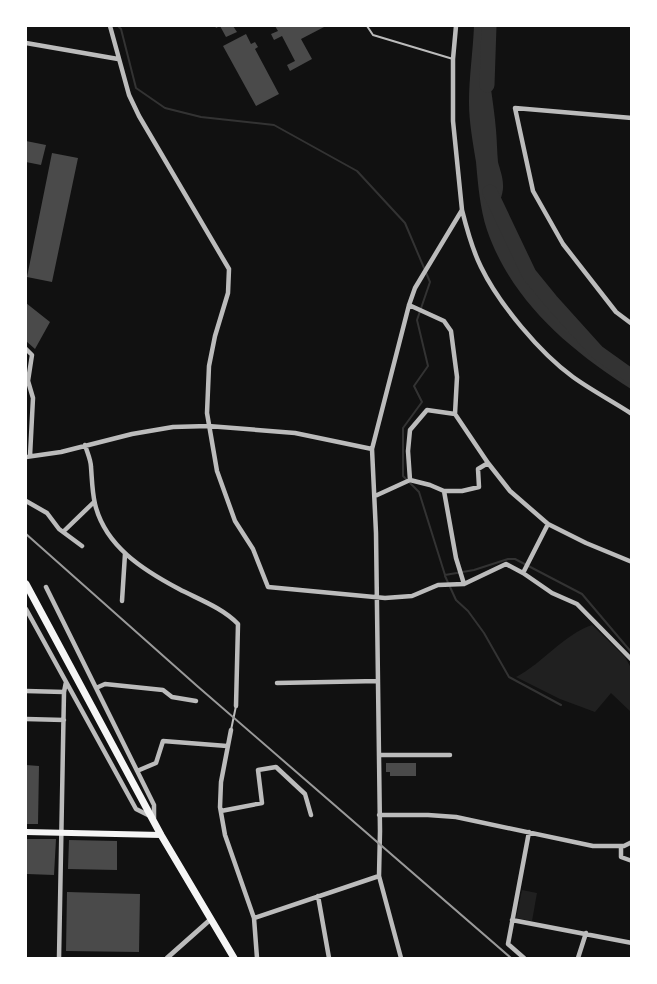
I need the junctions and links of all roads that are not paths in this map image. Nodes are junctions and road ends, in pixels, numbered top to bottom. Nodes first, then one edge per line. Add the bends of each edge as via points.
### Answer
1 (110, 26) edge
2 (367, 26) edge
3 (456, 26) edge
4 (26, 43) edge
5 (118, 59) junction
6 (453, 59) junction
7 (632, 118) edge
8 (462, 210) junction
9 (409, 305) junction
10 (632, 324) edge
11 (26, 349) edge
12 (28, 389) edge
13 (455, 414) junction
14 (632, 414) edge
15 (208, 426) junction
16 (85, 445) junction
17 (372, 449) junction
18 (28, 457) edge
19 (488, 463) junction
20 (410, 480) junction
21 (444, 491) junction
22 (375, 496) junction
23 (26, 501) edge
24 (94, 502) junction
25 (548, 524) junction
26 (63, 532) junction
27 (82, 546) dead end
28 (125, 554) junction
29 (632, 562) edge
30 (523, 573) junction
31 (26, 584) edge
32 (464, 584) junction
33 (45, 586) dead end
34 (376, 596) junction
35 (122, 601) dead end
36 (26, 609) edge
37 (632, 660) edge
38 (378, 681) junction
39 (66, 682) junction
40 (278, 683) dead end
41 (96, 688) junction
42 (26, 691) edge
43 (64, 692) junction
44 (196, 701) dead end
45 (236, 706) joint
46 (26, 719) edge
47 (64, 720) junction
48 (231, 730) joint
49 (227, 746) junction
50 (450, 754) dead end
51 (379, 755) junction
52 (137, 771) junction
53 (221, 811) junction
54 (311, 815) dead end
55 (379, 815) junction
56 (154, 818) junction
57 (26, 832) edge
58 (529, 832) junction
59 (62, 833) junction
60 (161, 835) junction
61 (632, 842) edge
62 (621, 846) junction
63 (632, 861) edge
64 (379, 876) junction
65 (318, 896) junction
66 (255, 918) junction
67 (211, 919) junction
68 (512, 920) junction
69 (586, 933) junction
70 (632, 943) edge
71 (59, 958) edge
72 (167, 958) edge
73 (234, 958) edge
74 (257, 958) edge
75 (329, 958) edge
76 (401, 958) edge
77 (524, 958) edge
78 (578, 958) edge

1 - 5 street
2 - 6 lane via 373,35
3 - 6 street
4 - 5 street
5 - 15 street via 139,116 229,269 228,293 209,366
6 - 8 street via 453,122
7 - 10 street via 515,108 534,191 563,244 616,312
8 - 9 street via 415,288
8 - 14 street via 481,268 510,312 553,361
9 - 13 street via 444,321 451,331 457,377
9 - 17 street
11 - 12 street via 32,355
12 - 18 street via 33,415
13 - 19 street
13 - 20 street via 427,410 410,430
15 - 16 street via 173,427
15 - 17 street via 295,433
15 - 34 street via 217,471 235,521 253,549 268,587
16 - 18 street
16 - 24 street
17 - 22 street
19 - 21 street via 478,469 479,487
19 - 25 street via 510,491
20 - 21 street
20 - 22 street
21 - 32 street
22 - 34 street
23 - 26 street via 47,513
24 - 26 street
24 - 28 street via 104,528
25 - 29 street
25 - 30 street
26 - 27 street
28 - 35 street
28 - 45 street via 172,585 231,616 238,624
30 - 32 street via 506,564
30 - 37 street via 577,604
31 - 56 main road
32 - 34 street via 438,585 412,596
33 - 41 street
34 - 38 street
36 - 39 street
38 - 40 street
38 - 51 street
39 - 43 street
39 - 56 street via 136,809
41 - 44 street via 105,684 163,690 171,697
41 - 52 street
42 - 43 street
43 - 47 street
45 - 48 lane
46 - 47 street
47 - 59 street
48 - 49 street
49 - 52 street via 163,741 156,764
49 - 53 street
50 - 51 street
51 - 55 street
52 - 56 street via 154,805
53 - 54 street via 262,803 258,771 276,767 304,794
53 - 66 street via 225,835
55 - 58 street via 456,818
55 - 64 street
56 - 60 main road
57 - 59 main road
58 - 62 street via 593,846
58 - 68 street
59 - 60 main road
59 - 71 street
60 - 67 main road
61 - 62 street
62 - 63 street via 621,857
64 - 65 street
64 - 76 street
65 - 66 street
65 - 75 street
66 - 74 street
67 - 72 street
67 - 73 main road
68 - 69 street
68 - 77 street via 508,944
69 - 70 street
69 - 78 street

